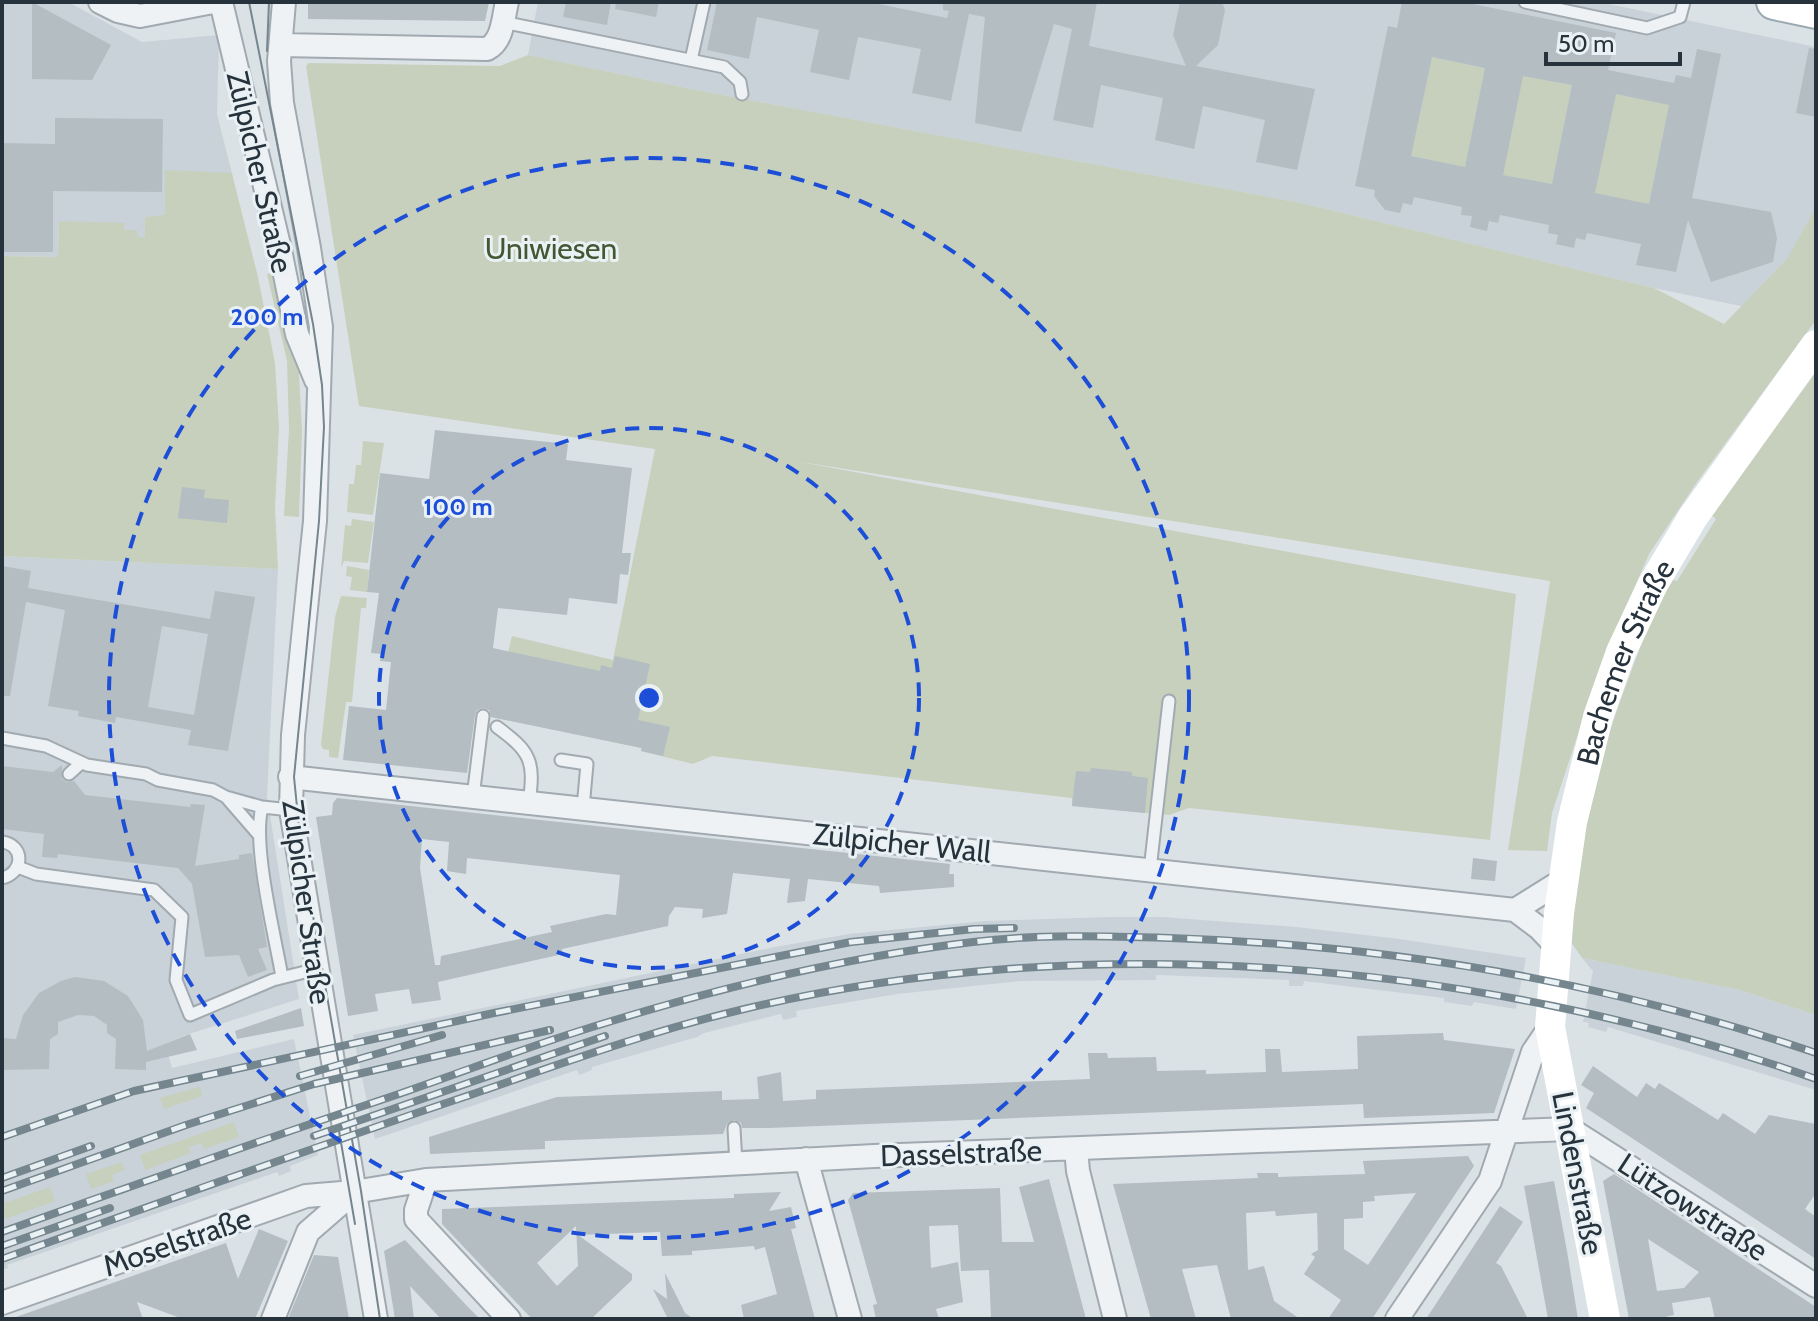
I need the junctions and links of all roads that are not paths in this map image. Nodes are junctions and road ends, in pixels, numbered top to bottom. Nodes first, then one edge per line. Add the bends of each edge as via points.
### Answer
1 (100, 2) edge
2 (213, 2) edge
3 (221, 2) edge
4 (284, 2) edge
5 (704, 2) edge
6 (1525, 2) edge
7 (1684, 2) edge
8 (1774, 2) edge
9 (1816, 11) edge
10 (504, 12) edge
11 (281, 45) junction
12 (691, 60) junction
13 (742, 94) dead end
14 (1816, 345) edge
15 (318, 385) junction
16 (1169, 701) dead end
17 (483, 716) dead end
18 (497, 727) dead end
19 (2, 738) edge
20 (561, 760) dead end
21 (81, 763) junction
22 (69, 774) dead end
23 (290, 777) junction
24 (226, 797) junction
25 (473, 797) junction
26 (529, 803) junction
27 (262, 807) junction
28 (583, 808) junction
29 (291, 810) junction
30 (260, 835) junction
31 (2, 842) edge
32 (18, 867) junction
33 (1150, 870) junction
34 (2, 878) edge
35 (1563, 880) junction
36 (1515, 910) junction
37 (1557, 947) junction
38 (317, 969) junction
39 (282, 977) junction
40 (1550, 1027) junction
41 (734, 1128) dead end
42 (1570, 1129) junction
43 (1505, 1134) junction
44 (1076, 1149) junction
45 (806, 1159) junction
46 (736, 1164) junction
47 (426, 1180) junction
48 (354, 1192) junction
49 (1816, 1286) edge
50 (2, 1303) edge
51 (273, 1319) edge
52 (376, 1319) edge
53 (509, 1319) edge
54 (850, 1319) edge
55 (1115, 1319) edge
56 (1397, 1319) edge
57 (1605, 1319) edge

1 - 2 street via 140,16
3 - 15 street, Zülpicher Straße via 297,334
4 - 11 street, Zülpicher Straße
5 - 12 lane
6 - 7 lane via 1647,28 1680,17
8 - 9 main road
10 - 11 street via 496,42 487,49
10 - 12 lane
11 - 15 street, Zülpicher Straße via 282,103 321,327
12 - 13 lane via 724,67 740,82
14 - 35 main road, Bachemer Straße via 1693,517 1653,584 1598,717
15 - 23 street, Zülpicher Straße via 312,559
16 - 33 lane
17 - 25 lane
18 - 26 lane via 529,757
19 - 21 lane via 46,746
20 - 28 lane via 587,764
21 - 22 lane
21 - 24 lane
23 - 25 street, Zülpicher Wall
23 - 29 street, Zülpicher Straße
24 - 27 lane
24 - 30 lane
25 - 26 street, Zülpicher Wall
26 - 28 street, Zülpicher Wall
27 - 29 lane
27 - 30 lane
28 - 33 street, Zülpicher Wall
29 - 38 street, Zülpicher Straße
30 - 39 lane
31 - 32 lane via 17,849
32 - 34 lane
32 - 39 lane via 154,890 182,917 176,980 190,1015 259,979
33 - 36 street, Zülpicher Wall
35 - 36 street
35 - 37 main road, Bachemer Straße
36 - 37 street
37 - 40 main road, Bachemer Straße
38 - 39 lane
38 - 48 street, Zülpicher Straße
40 - 42 main road, Lindenstraße
40 - 43 street via 1533,1052
41 - 46 lane
42 - 43 street, Dasselstraße
42 - 49 street, Lützowstraße
42 - 57 main road, Lindenstraße
43 - 44 street, Dasselstraße
43 - 56 street via 1490,1181
44 - 45 street, Dasselstraße
44 - 55 street
45 - 46 street, Dasselstraße
45 - 54 street
46 - 47 street, Dasselstraße
47 - 48 street, Dasselstraße
47 - 53 street via 416,1219
48 - 50 street, Moselstraße via 306,1196
48 - 51 street via 308,1232
48 - 52 street, Zülpicher Straße

